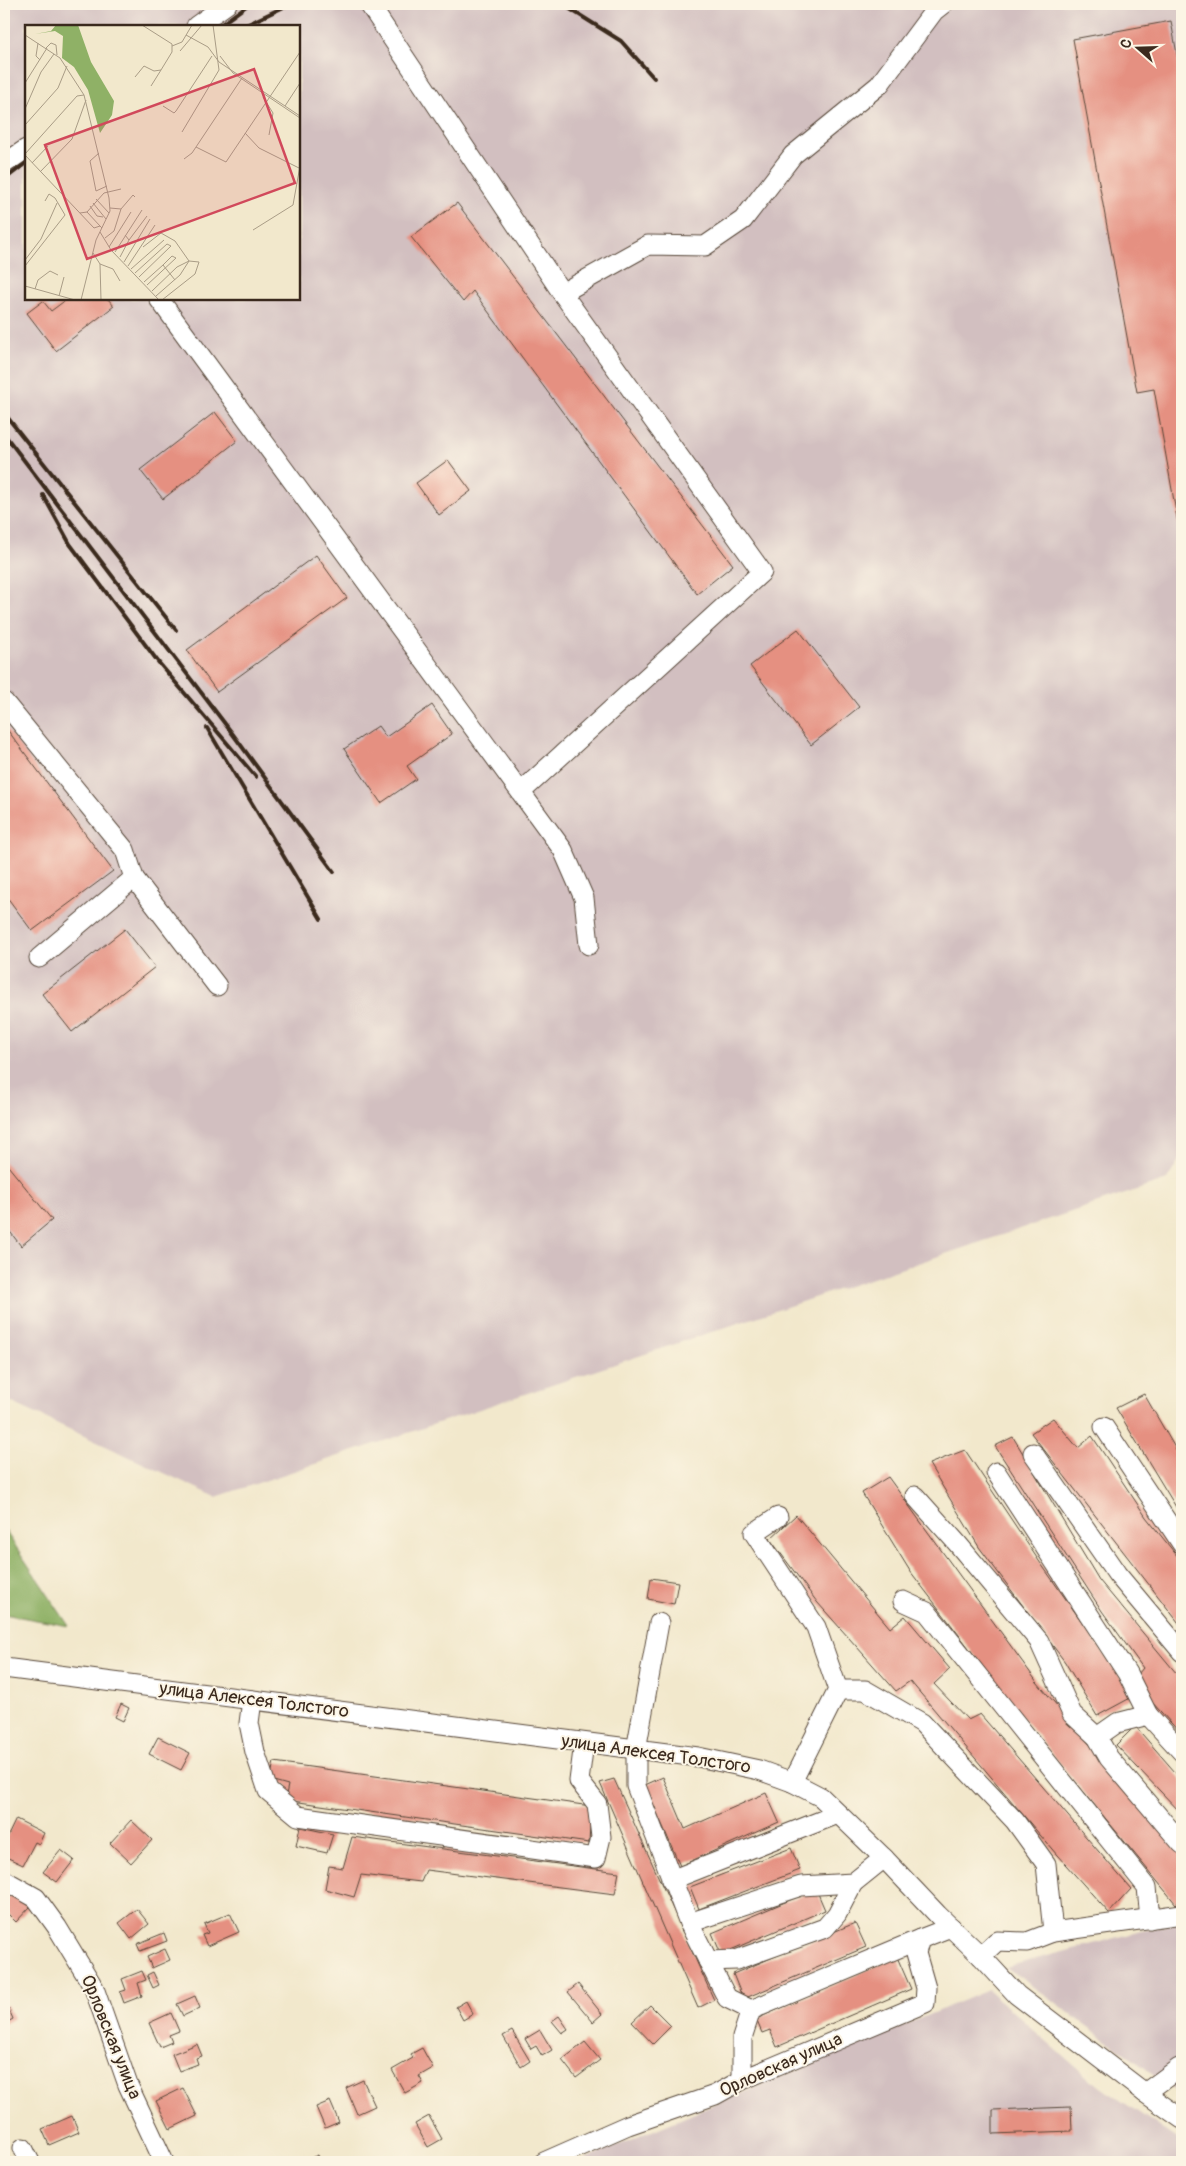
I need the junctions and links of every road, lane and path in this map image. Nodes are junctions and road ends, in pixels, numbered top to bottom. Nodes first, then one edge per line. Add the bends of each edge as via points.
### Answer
1 (227, 4) edge
2 (369, 4) edge
3 (942, 4) edge
4 (197, 25) edge
5 (25, 150) edge
6 (4, 164) edge
7 (562, 293) junction
8 (160, 300) edge
9 (4, 702) edge
10 (521, 792) junction
11 (134, 878) junction
12 (589, 945) dead end
13 (39, 958) dead end
14 (217, 986) dead end
15 (1104, 1427) dead end
16 (1034, 1452) dead end
17 (996, 1472) dead end
18 (915, 1496) dead end
19 (778, 1517) dead end
20 (1182, 1544) edge
21 (903, 1601) dead end
22 (658, 1623) dead end
23 (1182, 1652) edge
24 (4, 1668) edge
25 (838, 1690) junction
26 (252, 1700) junction
27 (1148, 1715) junction
28 (1097, 1738) junction
29 (584, 1743) junction
30 (636, 1750) junction
31 (1182, 1752) edge
32 (792, 1782) junction
33 (838, 1814) junction
34 (1182, 1844) edge
35 (884, 1858) junction
36 (4, 1880) edge
37 (671, 1880) junction
38 (853, 1883) junction
39 (1182, 1914) edge
40 (1150, 1919) junction
41 (689, 1923) junction
42 (951, 1927) junction
43 (1053, 1932) junction
44 (920, 1938) junction
45 (981, 1956) junction
46 (708, 1961) junction
47 (751, 2010) junction
48 (1182, 2068) edge
49 (742, 2080) junction
50 (1145, 2093) junction
51 (1182, 2119) edge
52 (164, 2162) edge
53 (544, 2162) edge

1 - 4 street
2 - 7 street
3 - 7 street via 934,10 879,85 793,155 743,220 705,246 648,246
5 - 6 street
7 - 10 street via 762,572
8 - 10 street
9 - 11 street via 125,850
10 - 12 street via 563,850 584,898
11 - 13 street
11 - 14 street
15 - 20 street
16 - 23 street via 1117,1574
17 - 27 street via 1127,1673
18 - 28 street via 1039,1641 1072,1714
19 - 25 street via 754,1533 816,1627
21 - 40 street via 928,1612 1147,1887
22 - 30 street
24 - 26 street, улица Алексея Толстого
25 - 32 street
25 - 43 street via 865,1690 922,1724 1015,1821 1046,1864
26 - 29 street, улица Алексея Толстого
26 - 29 street via 249,1723 268,1791 298,1816 596,1858 601,1837 597,1804 579,1781
27 - 28 street via 1117,1723
27 - 31 street
28 - 34 street via 1109,1758
29 - 30 street, улица Алексея Толстого
30 - 32 street, улица Алексея Толстого via 698,1757 759,1770
30 - 37 street via 636,1786
32 - 33 street, улица Алексея Толстого via 821,1797
33 - 35 street, улица Алексея Толстого
33 - 37 street
35 - 38 street
35 - 42 street, улица Алексея Толстого
36 - 52 street, Орловская улица via 36,1898 94,1988 128,2085
37 - 41 street
38 - 41 street via 801,1886
38 - 46 street via 837,1914 825,1928 736,1960
39 - 40 street
40 - 43 street
41 - 46 street
42 - 44 street
42 - 45 street, улица Алексея Толстого
43 - 45 street via 1027,1942 997,1941
44 - 47 street
44 - 49 street, Орловская улица via 916,1953 926,1988 925,2002
45 - 50 street, улица Алексея Толстого via 1017,1995
46 - 47 street via 727,1998
47 - 49 street via 742,2038
48 - 50 street
49 - 53 street, Орловская улица via 715,2095 628,2125
50 - 51 street, улица Алексея Толстого

